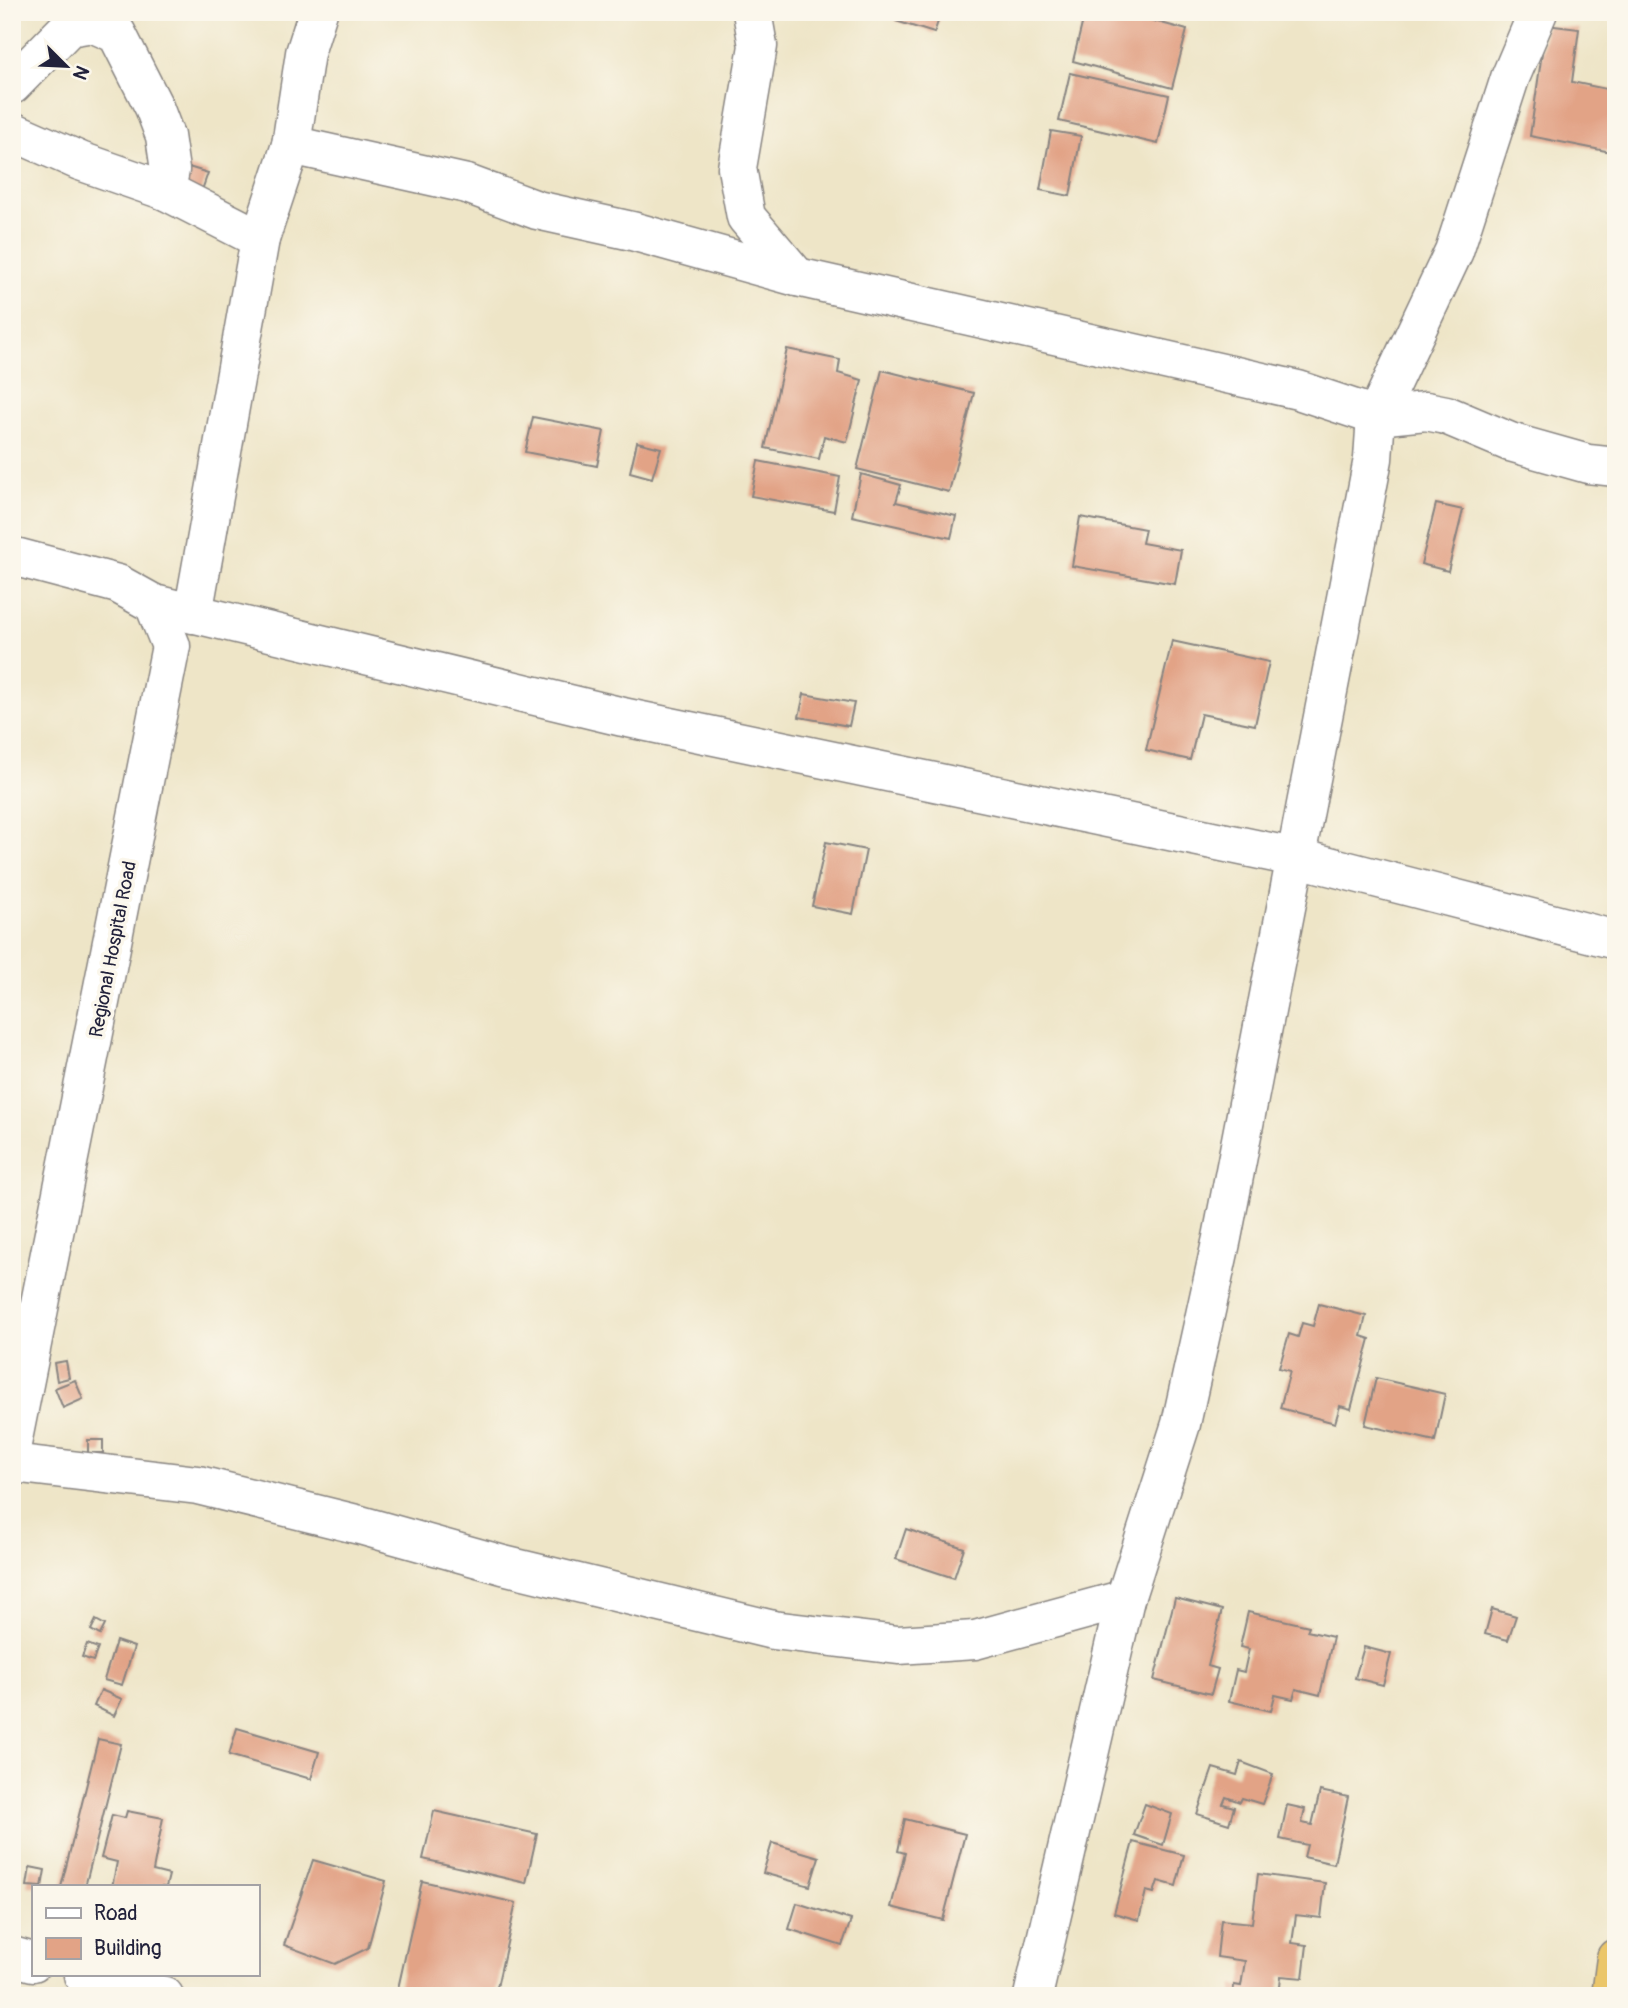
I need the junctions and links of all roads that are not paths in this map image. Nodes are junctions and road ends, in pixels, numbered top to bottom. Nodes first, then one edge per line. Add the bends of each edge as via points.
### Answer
1 (318, 12) edge
2 (751, 12) edge
3 (1538, 12) edge
4 (12, 85) edge
5 (12, 131) edge
6 (291, 145) junction
7 (166, 191) junction
8 (260, 239) junction
9 (797, 277) junction
10 (1376, 415) junction
11 (1616, 467) edge
12 (12, 556) edge
13 (154, 604) junction
14 (193, 614) junction
15 (1294, 857) junction
16 (1616, 940) edge
17 (12, 1444) edge
18 (12, 1463) edge
19 (1125, 1599) junction
20 (12, 1956) edge
21 (1616, 1958) edge
22 (32, 1962) edge
23 (87, 1976) edge
24 (164, 1996) edge
25 (1033, 1996) edge
26 (1611, 1996) edge

1 - 6 street via 305,53
2 - 9 street via 758,46 737,168 746,217
3 - 10 street via 1510,78 1454,251
4 - 7 street via 69,27 92,23 117,34 165,136 170,170
5 - 7 street via 80,162
6 - 8 street
6 - 9 street via 467,184 537,209
7 - 8 street
8 - 14 street
9 - 10 street via 1298,390
10 - 11 street via 1426,411 1446,415 1510,442 1588,464
10 - 15 street via 1373,459
12 - 13 street via 118,584
13 - 14 street
13 - 17 street, Regional Hospital Road via 171,646
14 - 15 street via 623,717
15 - 16 street
15 - 19 street via 1222,1238 1181,1424
18 - 19 street via 198,1485 773,1630 898,1645 975,1640
19 - 25 street
20 - 22 street
21 - 26 highway
23 - 24 street

